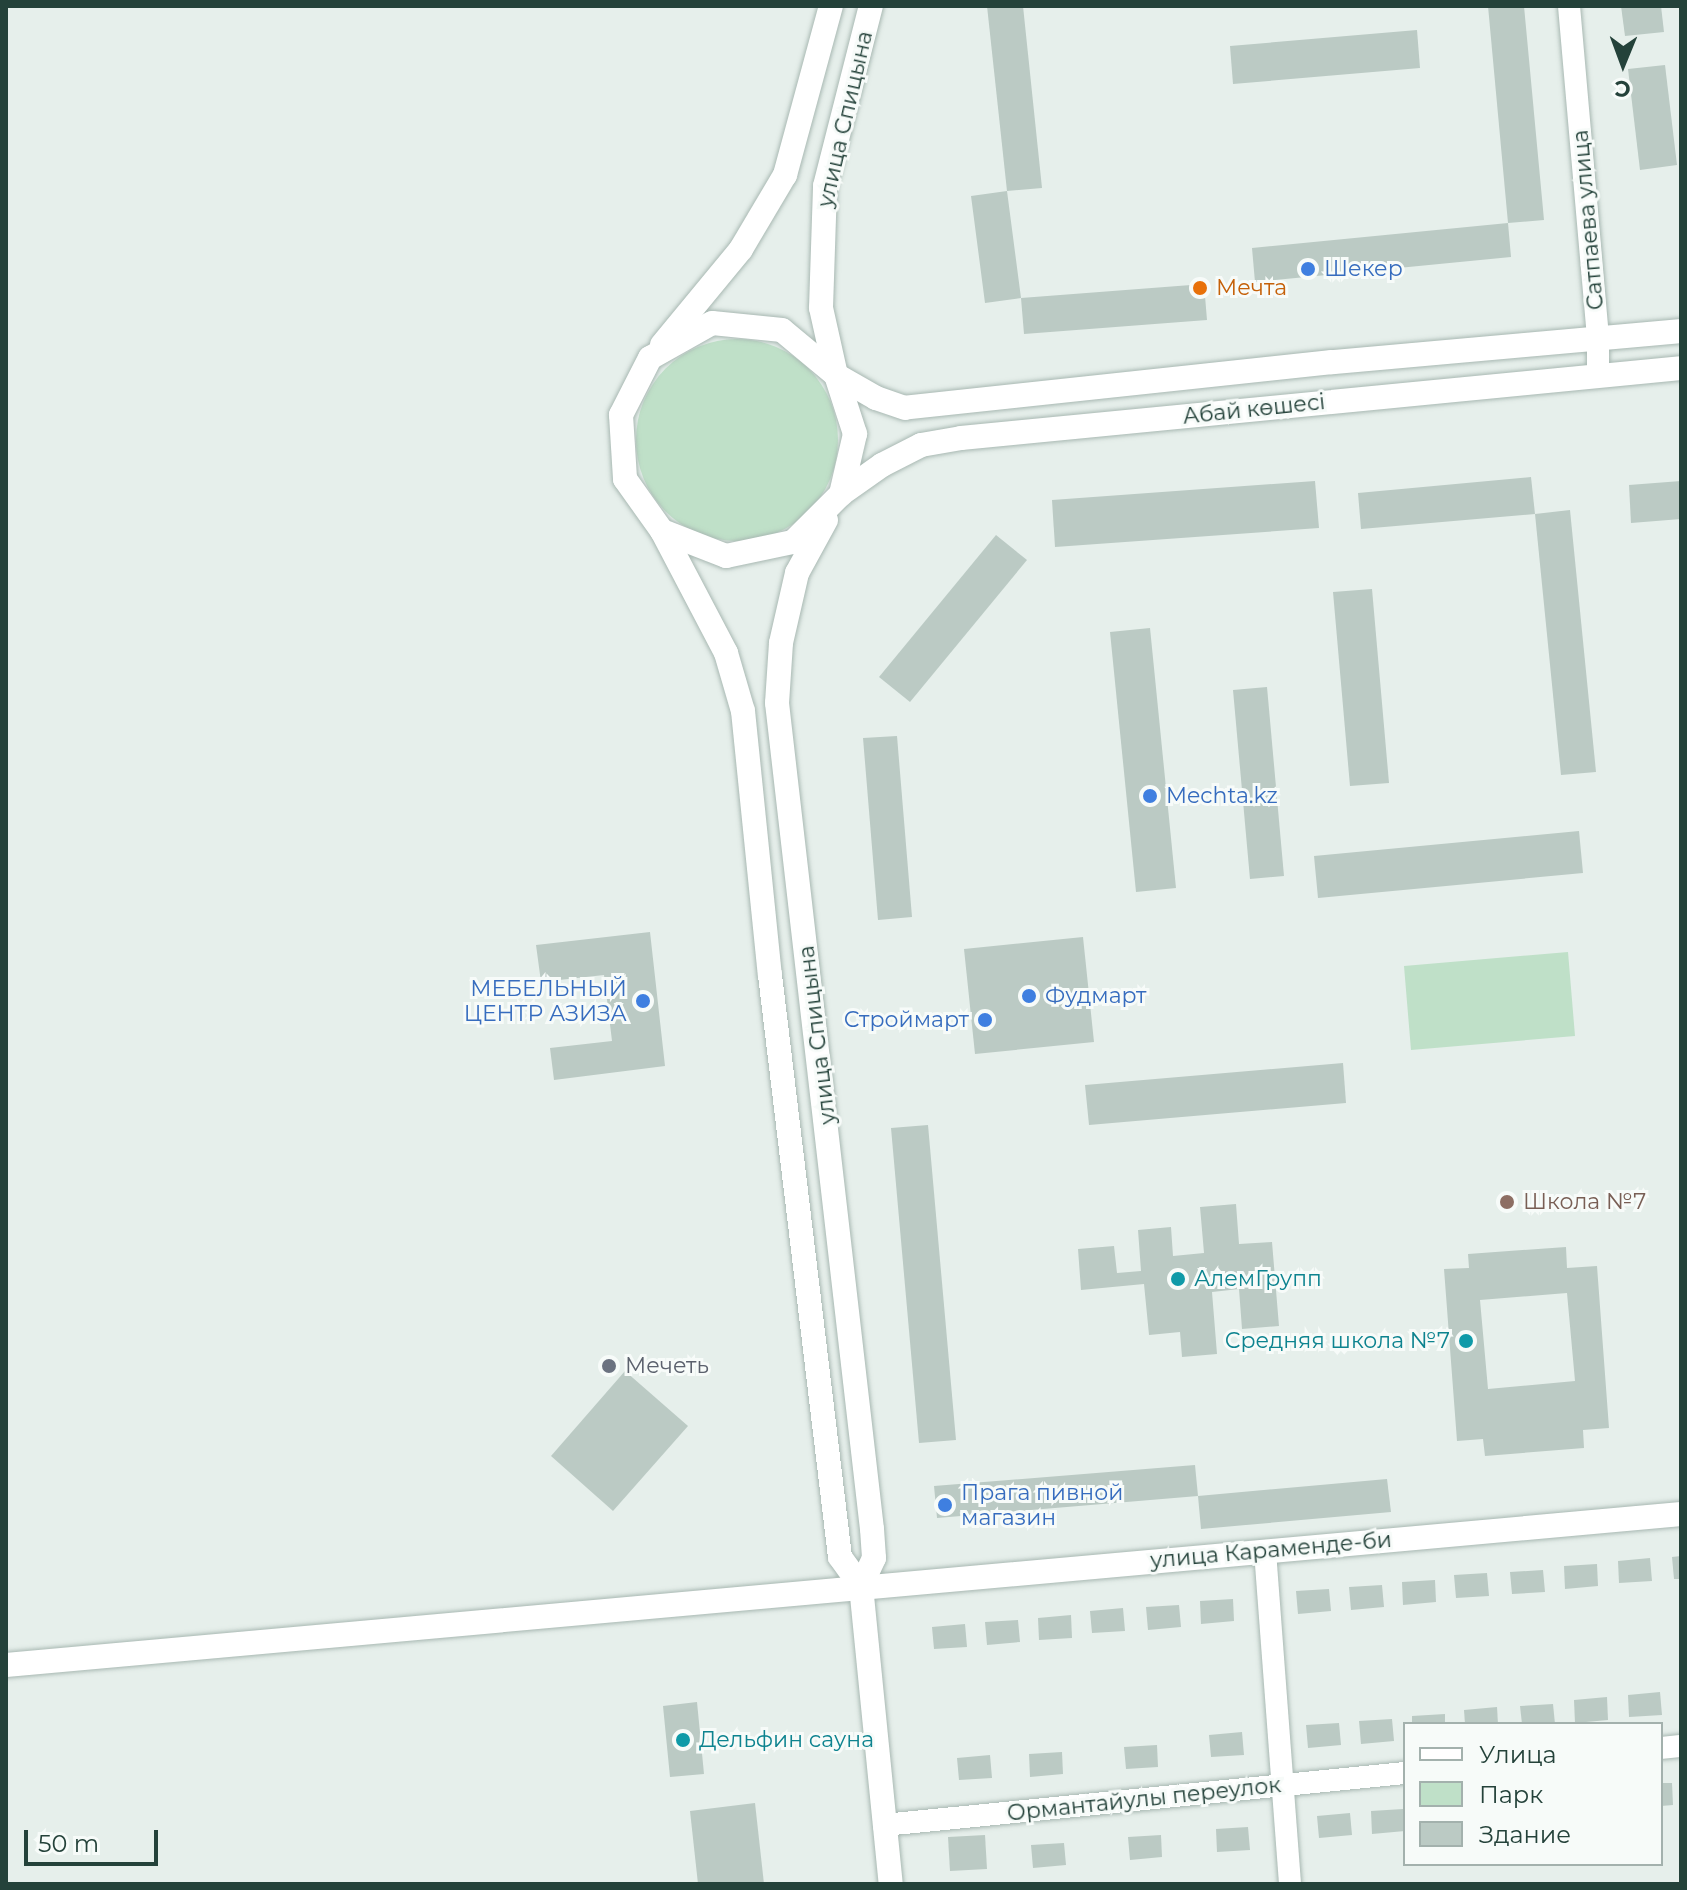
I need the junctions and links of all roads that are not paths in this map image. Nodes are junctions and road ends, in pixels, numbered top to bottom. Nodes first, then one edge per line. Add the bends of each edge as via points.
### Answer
1 (831, 6) edge
2 (871, 6) edge
3 (1569, 6) edge
4 (1681, 331) edge
5 (1598, 337) junction
6 (650, 358) junction
7 (1681, 368) edge
8 (836, 375) junction
9 (1598, 376) junction
10 (841, 494) junction
11 (662, 531) junction
12 (1681, 1514) edge
13 (1265, 1551) junction
14 (861, 1586) junction
15 (6, 1665) edge
16 (1403, 1773) edge
17 (1282, 1785) junction
18 (884, 1825) junction
19 (891, 1884) edge
20 (1290, 1884) edge

1 - 6 street, улица Спицына via 785,175 741,249
2 - 8 street, улица Спицына via 825,186 821,308
3 - 5 street, Сатпаева улица
4 - 5 street, Абай көшесі
5 - 8 street, Абай көшесі via 905,408
5 - 9 street, Сатпаева улица
6 - 8 street via 712,323 782,330
6 - 11 street via 621,415 624,466 625,479
7 - 9 street, Абай көшесі
8 - 10 street via 855,434
9 - 10 street, Абай көшесі via 961,438 921,445
10 - 11 street via 793,542 726,556
10 - 14 street, улица Спицына via 797,573 781,643 777,703 872,1529 874,1558
11 - 14 street, улица Спицына via 726,653 743,711 840,1557
12 - 13 street, улица Караменде-би
13 - 14 street, улица Караменде-би
13 - 17 street
14 - 15 street, улица Караменде-би
14 - 18 street, улица Спицына
16 - 17 street, Ормантайулы переулок
17 - 18 street, Ормантайулы переулок
17 - 20 street
18 - 19 street, улица Спицына

